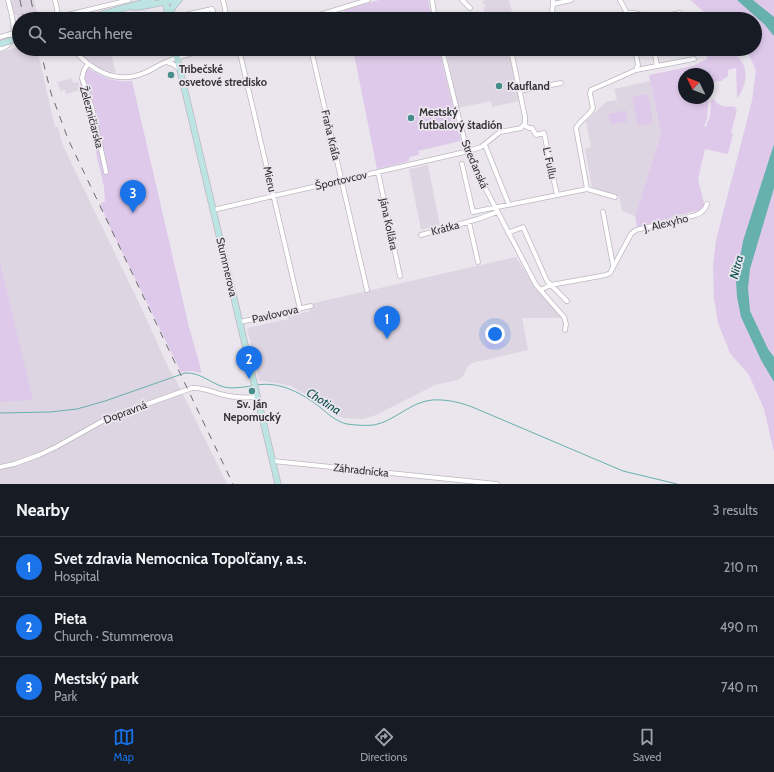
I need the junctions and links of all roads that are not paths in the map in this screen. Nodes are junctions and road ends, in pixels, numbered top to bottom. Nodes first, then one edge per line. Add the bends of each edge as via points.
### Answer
1 (8, 0) edge
2 (55, 0) edge
3 (105, 0) edge
4 (129, 0) edge
5 (175, 0) edge
6 (179, 0) edge
7 (223, 0) edge
8 (368, 0) edge
9 (432, 0) edge
10 (462, 0) edge
11 (571, 0) edge
12 (620, 0) edge
13 (165, 1) edge
14 (153, 2) edge
15 (554, 2) edge
16 (106, 6) junction
17 (470, 8) dead end
18 (58, 12) edge
19 (82, 12) edge
20 (112, 12) edge
21 (165, 12) edge
22 (167, 12) edge
23 (170, 12) edge
24 (198, 12) edge
25 (213, 12) edge
26 (225, 12) edge
27 (329, 12) edge
28 (435, 12) edge
29 (552, 12) edge
30 (626, 12) edge
31 (12, 19) edge
32 (12, 34) edge
33 (0, 37) edge
34 (12, 40) edge
35 (12, 41) edge
36 (0, 44) edge
37 (0, 50) edge
38 (81, 56) edge
39 (181, 56) edge
40 (241, 56) edge
41 (313, 56) edge
42 (444, 56) edge
43 (513, 56) edge
44 (636, 56) edge
45 (655, 56) edge
46 (177, 58) junction
47 (694, 59) dead end
48 (166, 62) junction
49 (88, 64) junction
50 (657, 66) junction
51 (180, 70) junction
52 (636, 70) junction
53 (561, 83) dead end
54 (520, 91) junction
55 (524, 125) junction
56 (485, 145) junction
57 (468, 151) junction
58 (462, 164) dead end
59 (106, 172) dead end
60 (378, 172) junction
61 (342, 180) junction
62 (588, 189) junction
63 (274, 196) junction
64 (557, 196) junction
65 (615, 197) dead end
66 (707, 204) dead end
67 (509, 205) junction
68 (495, 208) junction
69 (213, 210) junction
70 (497, 212) junction
71 (603, 212) dead end
72 (469, 222) junction
73 (508, 233) junction
74 (421, 235) dead end
75 (478, 262) dead end
76 (614, 265) junction
77 (400, 276) dead end
78 (551, 285) junction
79 (368, 290) dead end
80 (540, 290) junction
81 (567, 301) dead end
82 (311, 306) dead end
83 (300, 309) junction
84 (240, 322) junction
85 (565, 330) dead end
86 (257, 397) junction
87 (273, 461) junction
88 (0, 467) edge
89 (278, 484) edge
90 (497, 484) edge

1 - 31 street
2 - 18 street
3 - 16 street
4 - 16 street
5 - 13 street
6 - 23 street
7 - 26 street
8 - 27 street
9 - 28 street
10 - 17 street
11 - 15 street
12 - 30 street
13 - 14 street
13 - 22 street
14 - 20 street via 138,3
14 - 21 street
15 - 29 street
16 - 19 street
24 - 25 street via 212,9
32 - 33 street
34 - 36 street, bridge
35 - 37 street via 7,48
38 - 49 street
39 - 46 street
40 - 63 street, Mieru
41 - 61 street, Fraňa Kráľa
42 - 57 street, Streďanská
43 - 54 street
44 - 52 street
45 - 50 street
46 - 48 street
46 - 51 street, Stummerova
47 - 50 street
48 - 49 street via 145,73 127,77 105,74
48 - 51 street
49 - 59 street, Železničiarska via 82,78 92,108
50 - 52 street
51 - 69 street, Stummerova
52 - 62 street via 591,90 593,108 576,128
53 - 54 street
54 - 55 street
55 - 56 street via 521,128 500,132
55 - 64 street, Ľ. Fullu via 532,128 536,135 544,133
56 - 57 street, Športovcov
56 - 67 street, Streďanská
57 - 60 street, Športovcov
57 - 68 street, Streďanská
58 - 68 street, Streďanská via 473,212
60 - 61 street, Športovcov
60 - 77 street, Jána Kollára
61 - 63 street, Športovcov
61 - 79 street, Fraňa Kráľa
62 - 64 street
62 - 65 street
63 - 69 street, Športovcov
63 - 83 street, Mieru
64 - 67 street
66 - 76 street, J. Alexyho via 701,214 636,230
67 - 68 street
68 - 70 street, Streďanská
69 - 84 street, Stummerova
70 - 72 street, Krátka
70 - 73 street, Streďanská
71 - 76 street
72 - 74 street, Krátka
72 - 75 street, Krátka
73 - 78 street via 523,227
73 - 80 street, Streďanská
76 - 78 street, J. Alexyho via 606,275
78 - 80 street, J. Alexyho
78 - 81 street
80 - 85 street, Streďanská via 564,317
82 - 83 street, Pavlovova
83 - 84 street, Pavlovova
84 - 86 street, Stummerova
86 - 87 street, Stummerova
86 - 88 street, Dopravná via 234,396 192,388 108,418 39,455
87 - 89 street, Stummerova
87 - 90 street, Záhradnícka

